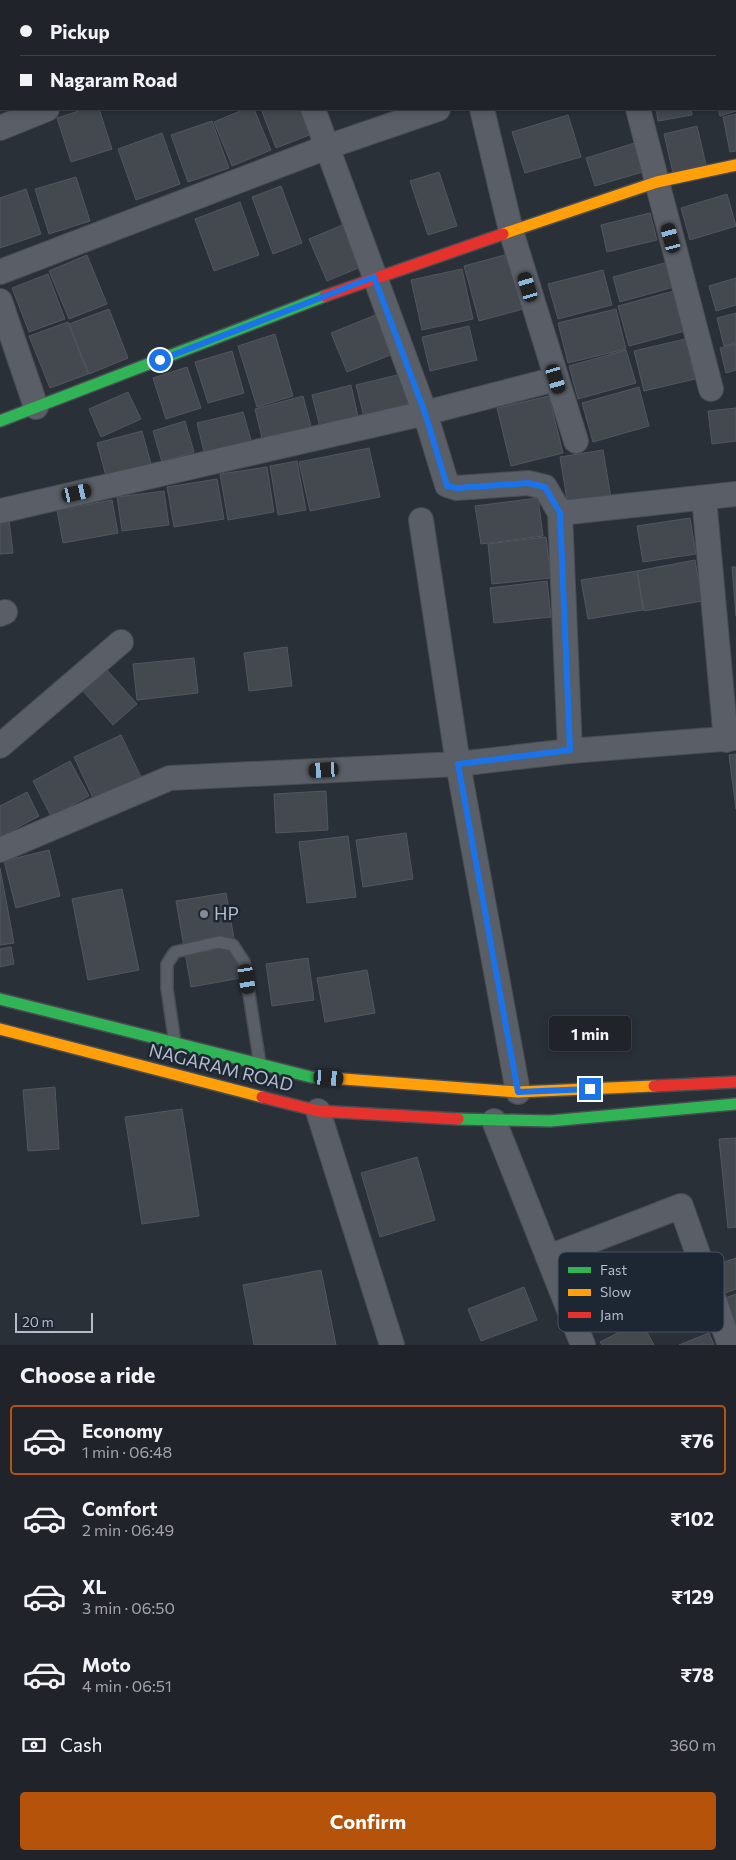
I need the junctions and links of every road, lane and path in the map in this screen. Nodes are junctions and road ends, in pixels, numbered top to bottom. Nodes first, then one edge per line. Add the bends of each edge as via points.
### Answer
1 (45, 110) edge
2 (313, 110) edge
3 (435, 110) edge
4 (482, 110) edge
5 (638, 110) edge
6 (0, 128) edge
7 (327, 147) junction
8 (736, 165) edge
9 (656, 182) junction
10 (511, 231) junction
11 (0, 272) edge
12 (374, 277) junction
13 (0, 301) edge
14 (556, 379) junction
15 (711, 389) dead end
16 (36, 408) junction
17 (425, 413) junction
18 (0, 422) edge
19 (576, 441) dead end
20 (736, 494) edge
21 (704, 498) junction
22 (0, 511) edge
23 (560, 513) junction
24 (421, 520) dead end
25 (121, 642) dead end
26 (731, 739) edge
27 (0, 746) edge
28 (570, 750) junction
29 (458, 764) junction
30 (0, 850) edge
31 (0, 999) edge
32 (0, 1029) edge
33 (175, 1043) junction
34 (260, 1064) junction
35 (736, 1082) edge
36 (518, 1092) junction
37 (736, 1104) edge
38 (318, 1111) junction
39 (494, 1121) junction
40 (562, 1252) edge
41 (697, 1252) edge
42 (558, 1254) edge
43 (549, 1257) junction
44 (558, 1280) edge
45 (724, 1328) edge
46 (578, 1332) edge
47 (392, 1345) edge
48 (583, 1345) edge
49 (730, 1345) edge

1 - 6 street
2 - 7 street
3 - 7 street
4 - 10 street
5 - 9 street
7 - 11 street
7 - 12 street
8 - 9 main road
9 - 10 main road
9 - 15 street
10 - 12 main road
10 - 14 street
12 - 16 main road
12 - 17 street
13 - 16 street
14 - 17 street
14 - 19 street
16 - 18 main road
17 - 22 street
17 - 23 street via 447,486 528,483 545,487
20 - 21 street
21 - 23 street
21 - 26 street
23 - 28 street
24 - 29 street
25 - 27 street
26 - 28 street
28 - 29 street
29 - 30 street via 170,778
29 - 36 street
31 - 33 main road, NAGARAM ROAD
32 - 38 main road, NAGARAM ROAD
33 - 34 main road, NAGARAM ROAD
33 - 34 lane via 167,989 167,964 175,952 219,942 233,945 244,962
34 - 36 main road, NAGARAM ROAD via 311,1077
35 - 36 main road, NAGARAM ROAD
37 - 39 main road, NAGARAM ROAD via 550,1121
38 - 39 main road, NAGARAM ROAD
38 - 47 street
39 - 43 street
40 - 41 street via 681,1206
42 - 43 street
43 - 44 street
45 - 49 street
46 - 48 street

